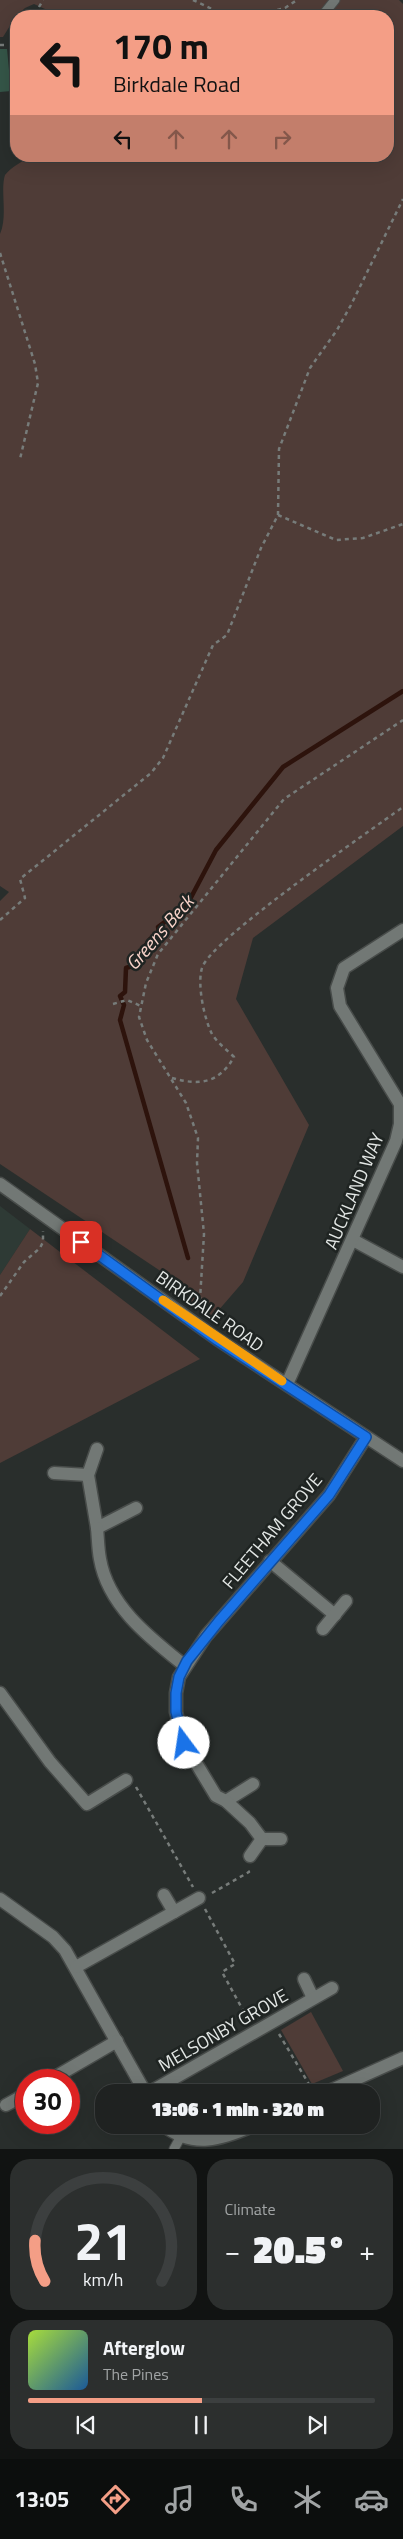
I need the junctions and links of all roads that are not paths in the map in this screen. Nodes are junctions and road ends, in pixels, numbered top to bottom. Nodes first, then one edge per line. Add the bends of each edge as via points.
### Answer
1 (335, 0) edge
2 (327, 10) edge
3 (403, 930) edge
4 (402, 1104) edge
5 (0, 1184) edge
6 (353, 1240) junction
7 (403, 1267) edge
8 (287, 1384) junction
9 (366, 1437) junction
10 (97, 1449) dead end
11 (403, 1461) edge
12 (54, 1473) dead end
13 (88, 1475) junction
14 (136, 1508) dead end
15 (97, 1528) junction
16 (270, 1562) junction
17 (346, 1601) dead end
18 (335, 1615) junction
19 (323, 1629) dead end
20 (185, 1666) junction
21 (0, 1693) edge
22 (126, 1780) dead end
23 (253, 1784) dead end
24 (226, 1802) junction
25 (262, 1839) junction
26 (281, 1839) dead end
27 (250, 1856) road end
28 (164, 1895) dead end
29 (203, 1897) road end
30 (0, 1899) edge
31 (174, 1912) junction
32 (76, 1967) junction
33 (304, 1979) dead end
34 (332, 1988) dead end
35 (314, 1998) junction
36 (117, 2042) junction
37 (403, 2058) edge
38 (69, 2069) edge
39 (140, 2084) edge
40 (164, 2084) edge
41 (345, 2084) edge
42 (15, 2100) edge
43 (6, 2105) dead end
44 (233, 2134) edge
45 (177, 2144) edge

1 - 2 lane
3 - 4 street, AUCKLAND WAY via 344,968 337,988 340,1006
4 - 6 street, AUCKLAND WAY via 396,1142
5 - 8 street, BIRKDALE ROAD via 217,1340
6 - 7 street
6 - 8 street, AUCKLAND WAY
8 - 9 street, BIRKDALE ROAD
9 - 11 street, BIRKDALE ROAD
9 - 16 street, FLEETHAM GROVE via 329,1495
10 - 13 street
12 - 13 street
13 - 15 street
14 - 15 street
15 - 20 street via 108,1585 145,1634
16 - 18 street
16 - 20 street, FLEETHAM GROVE via 206,1636
17 - 18 street
18 - 19 street
20 - 24 street, FLEETHAM GROVE via 176,1693 176,1712 184,1743 216,1796
21 - 22 street via 50,1762 87,1804
23 - 24 street
24 - 25 street, FLEETHAM GROVE via 250,1823
25 - 26 street
25 - 27 street
28 - 31 street
29 - 31 street
30 - 32 street via 60,1942
31 - 32 street
32 - 36 street
33 - 35 street, MELSONBY GROVE
34 - 35 street, MELSONBY GROVE
35 - 40 street, MELSONBY GROVE
36 - 38 street
36 - 39 street
37 - 41 street
42 - 43 street
44 - 45 street via 216,2141

